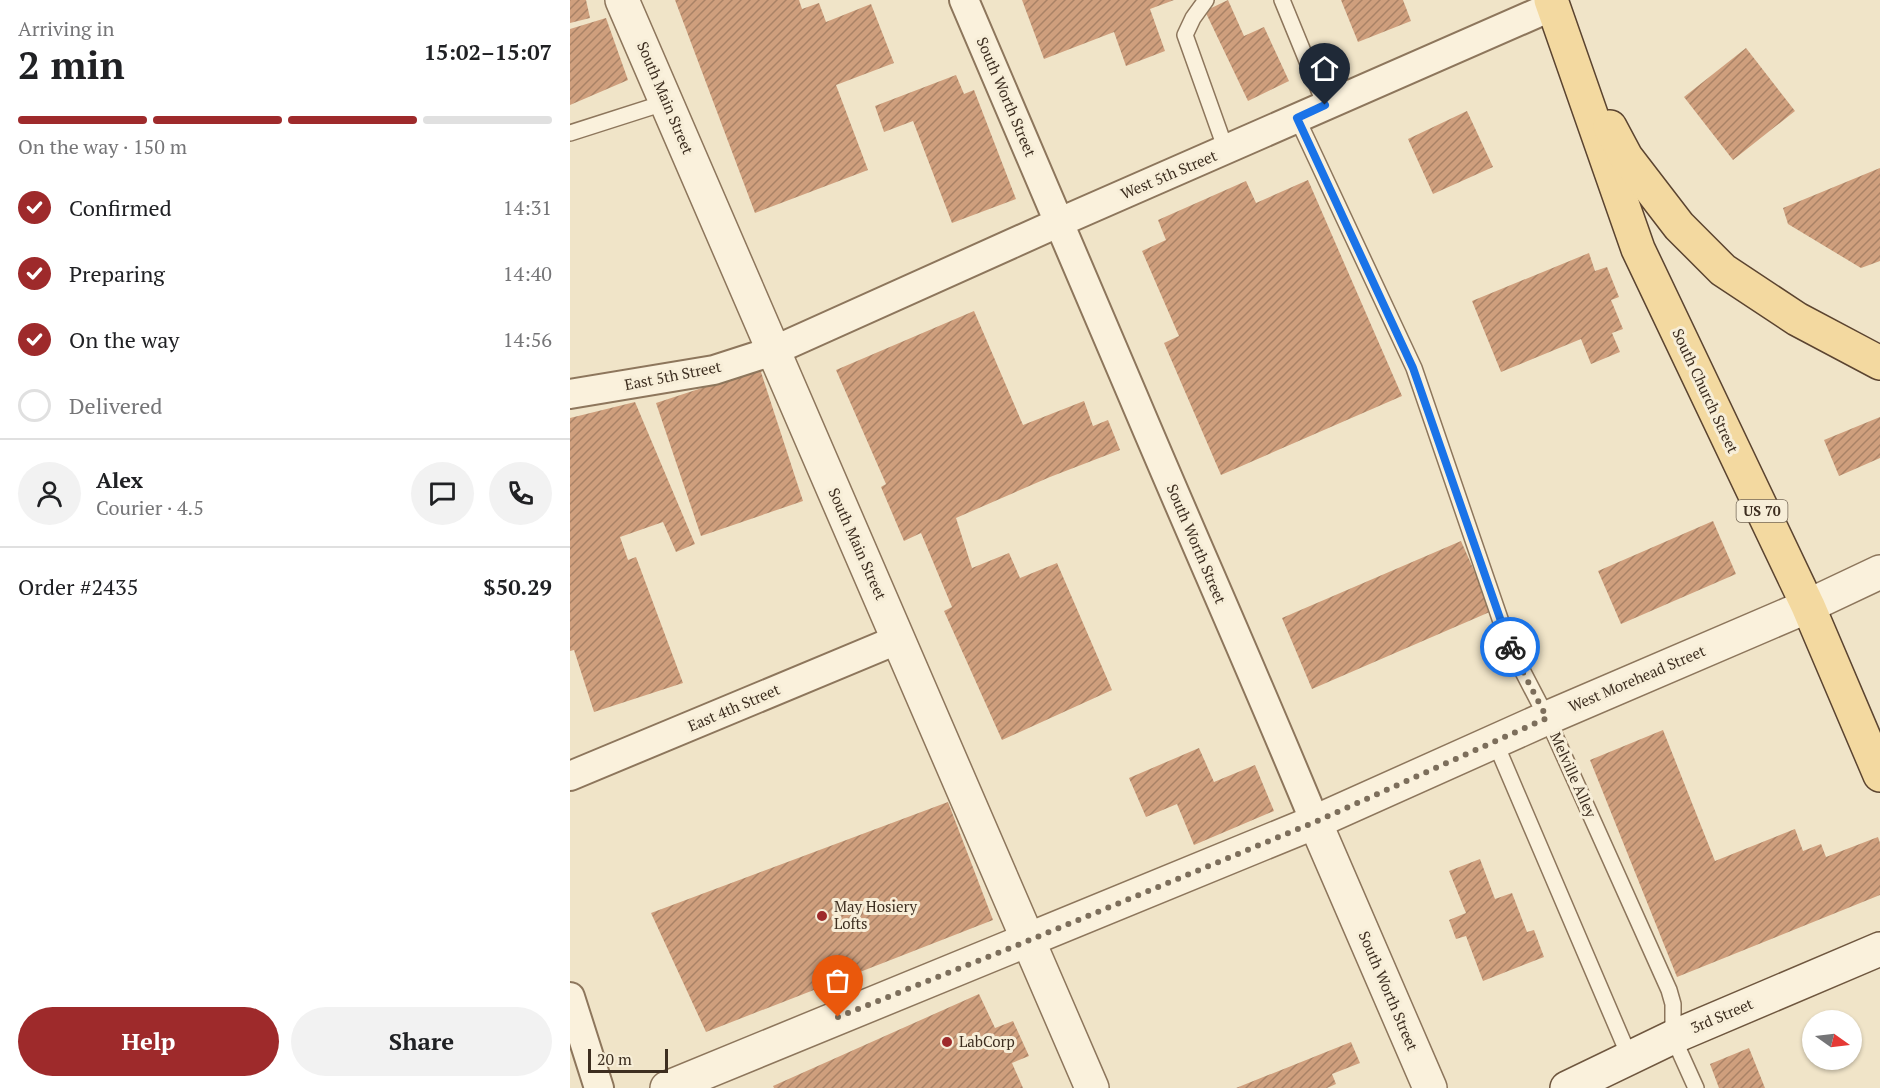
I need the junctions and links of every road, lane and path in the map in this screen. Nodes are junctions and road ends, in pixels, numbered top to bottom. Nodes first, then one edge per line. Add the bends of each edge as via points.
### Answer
1 (622, 0) edge
2 (964, 0) edge
3 (1206, 0) edge
4 (1282, 0) edge
5 (1557, 2) edge
6 (667, 102) junction
7 (1325, 105) junction
8 (1297, 118) junction
9 (570, 133) edge
10 (1226, 150) junction
11 (1060, 222) junction
12 (773, 351) junction
13 (1880, 363) edge
14 (570, 394) edge
15 (1880, 572) edge
16 (1808, 606) junction
17 (899, 639) junction
18 (1547, 718) junction
19 (1495, 742) junction
20 (1880, 775) edge
21 (570, 776) edge
22 (1315, 822) junction
23 (1030, 940) junction
24 (1880, 949) edge
25 (570, 997) edge
26 (1673, 1037) junction
27 (1630, 1058) junction
28 (599, 1088) edge
29 (667, 1088) edge
30 (1092, 1088) edge
31 (1430, 1088) edge
32 (1567, 1088) edge
33 (1696, 1088) edge

1 - 6 street, South Main Street
2 - 11 street, South Worth Street
3 - 10 lane via 1185,35
4 - 7 lane
5 - 7 street, West 5th Street
5 - 13 main road via 1590,91 1626,157 1679,226 1723,270 1797,319
5 - 16 main road, South Church Street / US 70 via 1638,249
6 - 9 lane
6 - 12 street, South Main Street
7 - 8 street, West 5th Street
8 - 10 street, West 5th Street
8 - 18 lane, Melville Alley via 1413,368 1509,645
10 - 11 street, West 5th Street
11 - 12 street, West 5th Street
11 - 22 street, South Worth Street
12 - 14 street, East 5th Street via 714,370
12 - 17 street, South Main Street
15 - 16 street, West Morehead Street
16 - 18 street, West Morehead Street
16 - 20 main road, South Church Street / US 70
17 - 21 street, East 4th Street
17 - 23 street, South Main Street
18 - 19 street, West Morehead Street
18 - 26 lane, Melville Alley via 1669,990
19 - 22 street, West Morehead Street
19 - 27 lane
22 - 23 street, West Morehead Street
22 - 31 street, South Worth Street
23 - 29 street, West Morehead Street
23 - 30 street, South Main Street
24 - 26 street, 3rd Street
25 - 28 street
26 - 27 street, 3rd Street
26 - 33 lane
27 - 32 street, 3rd Street

